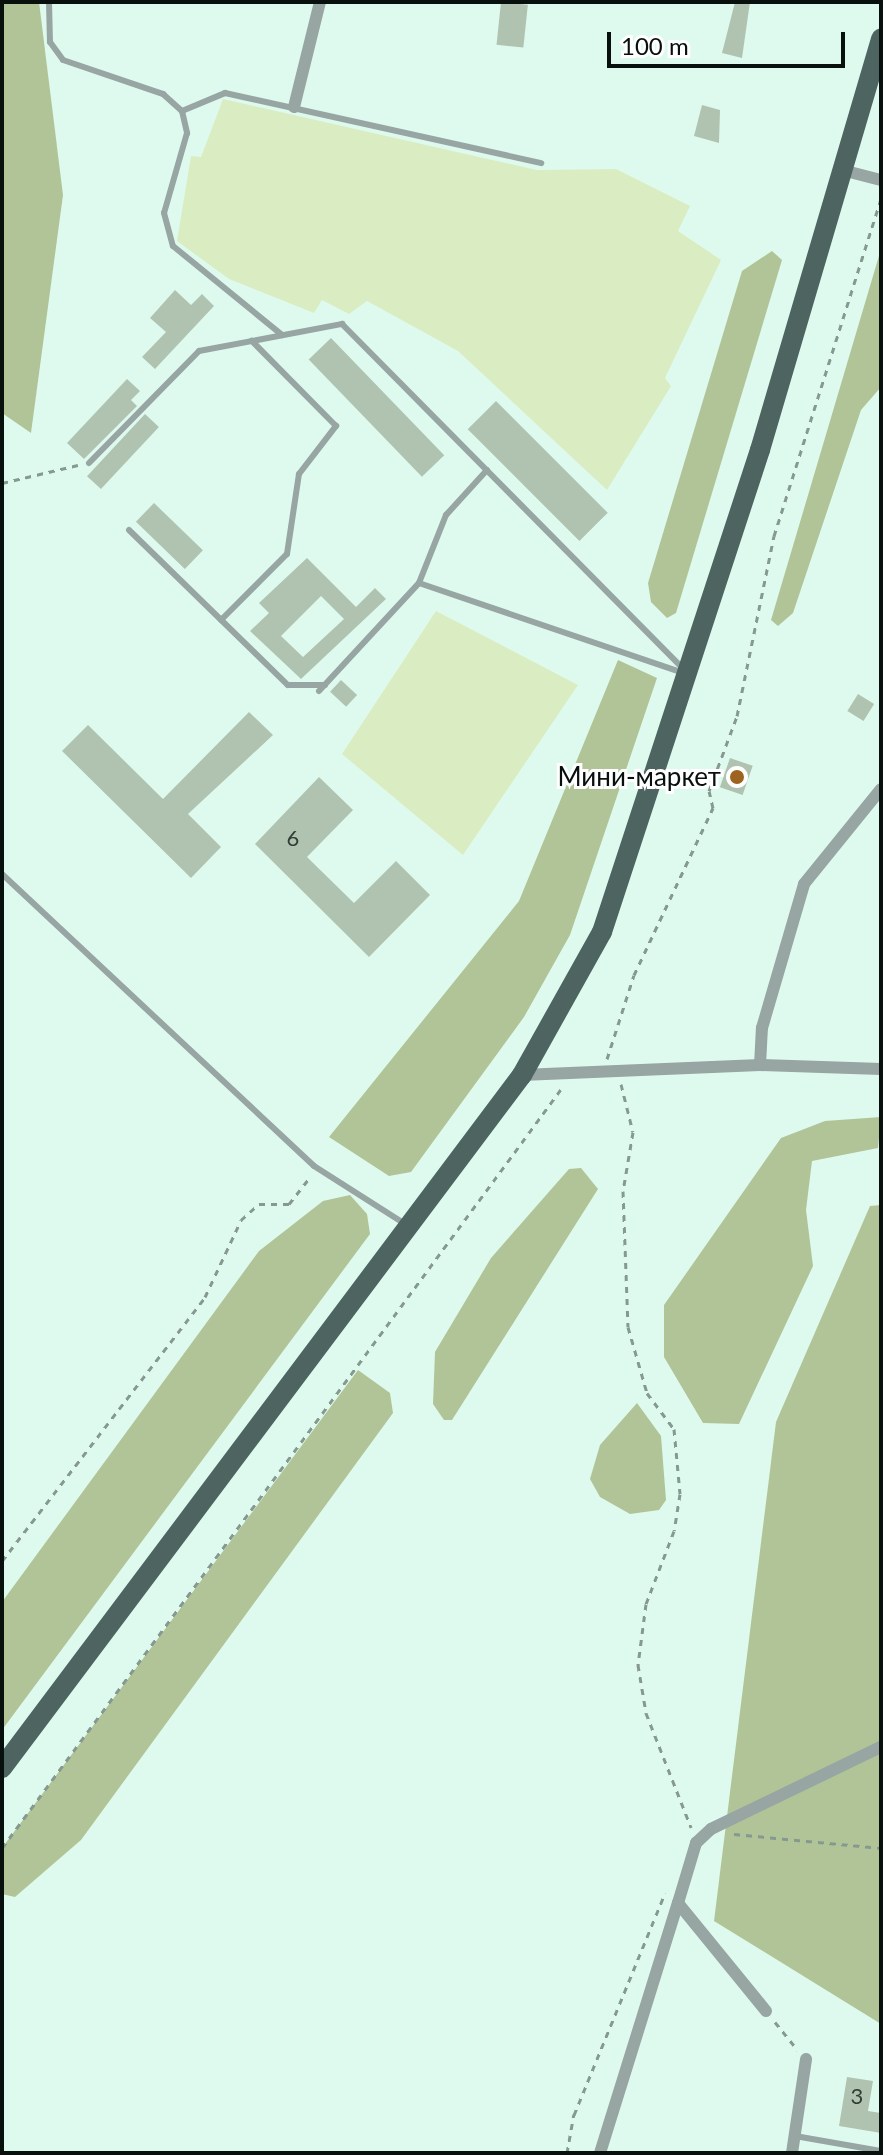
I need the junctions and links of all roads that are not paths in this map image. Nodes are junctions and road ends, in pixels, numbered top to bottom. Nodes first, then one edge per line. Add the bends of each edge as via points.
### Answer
1 (49, 2) edge
2 (320, 2) edge
3 (881, 38) edge
4 (294, 107) junction
5 (182, 111) junction
6 (541, 163) dead end
7 (842, 170) junction
8 (881, 180) edge
9 (282, 335) junction
10 (252, 341) junction
11 (89, 463) road end
12 (487, 470) junction
13 (129, 530) dead end
14 (419, 583) junction
15 (221, 620) junction
16 (690, 675) junction
17 (881, 789) edge
18 (2, 874) edge
19 (760, 1065) junction
20 (881, 1069) edge
21 (522, 1075) junction
22 (408, 1226) junction
23 (881, 1747) edge
24 (2, 1768) edge
25 (678, 1903) junction
26 (766, 2011) road end
27 (806, 2059) road end
28 (795, 2136) junction
29 (881, 2151) edge
30 (600, 2153) edge
31 (792, 2153) edge

1 - 5 lane via 50,42 63,60 163,94
2 - 4 street
3 - 7 main road
4 - 5 lane via 225,93
4 - 6 lane
5 - 9 lane via 187,133 164,213 173,246
7 - 8 street
7 - 16 main road
9 - 10 lane
9 - 12 lane via 342,324
10 - 11 lane via 199,351
10 - 15 lane via 336,426 299,474 287,554
12 - 14 lane via 446,515
12 - 16 lane
13 - 15 lane
14 - 15 lane via 322,688 288,685
14 - 16 lane
16 - 21 main road via 602,932
17 - 19 street via 804,884 762,1028
18 - 22 lane via 314,1166
19 - 20 street
19 - 21 street
21 - 22 main road
22 - 24 main road
23 - 25 street via 711,1829 696,1843
25 - 26 street
25 - 30 street
27 - 28 street
28 - 29 lane
28 - 31 street

